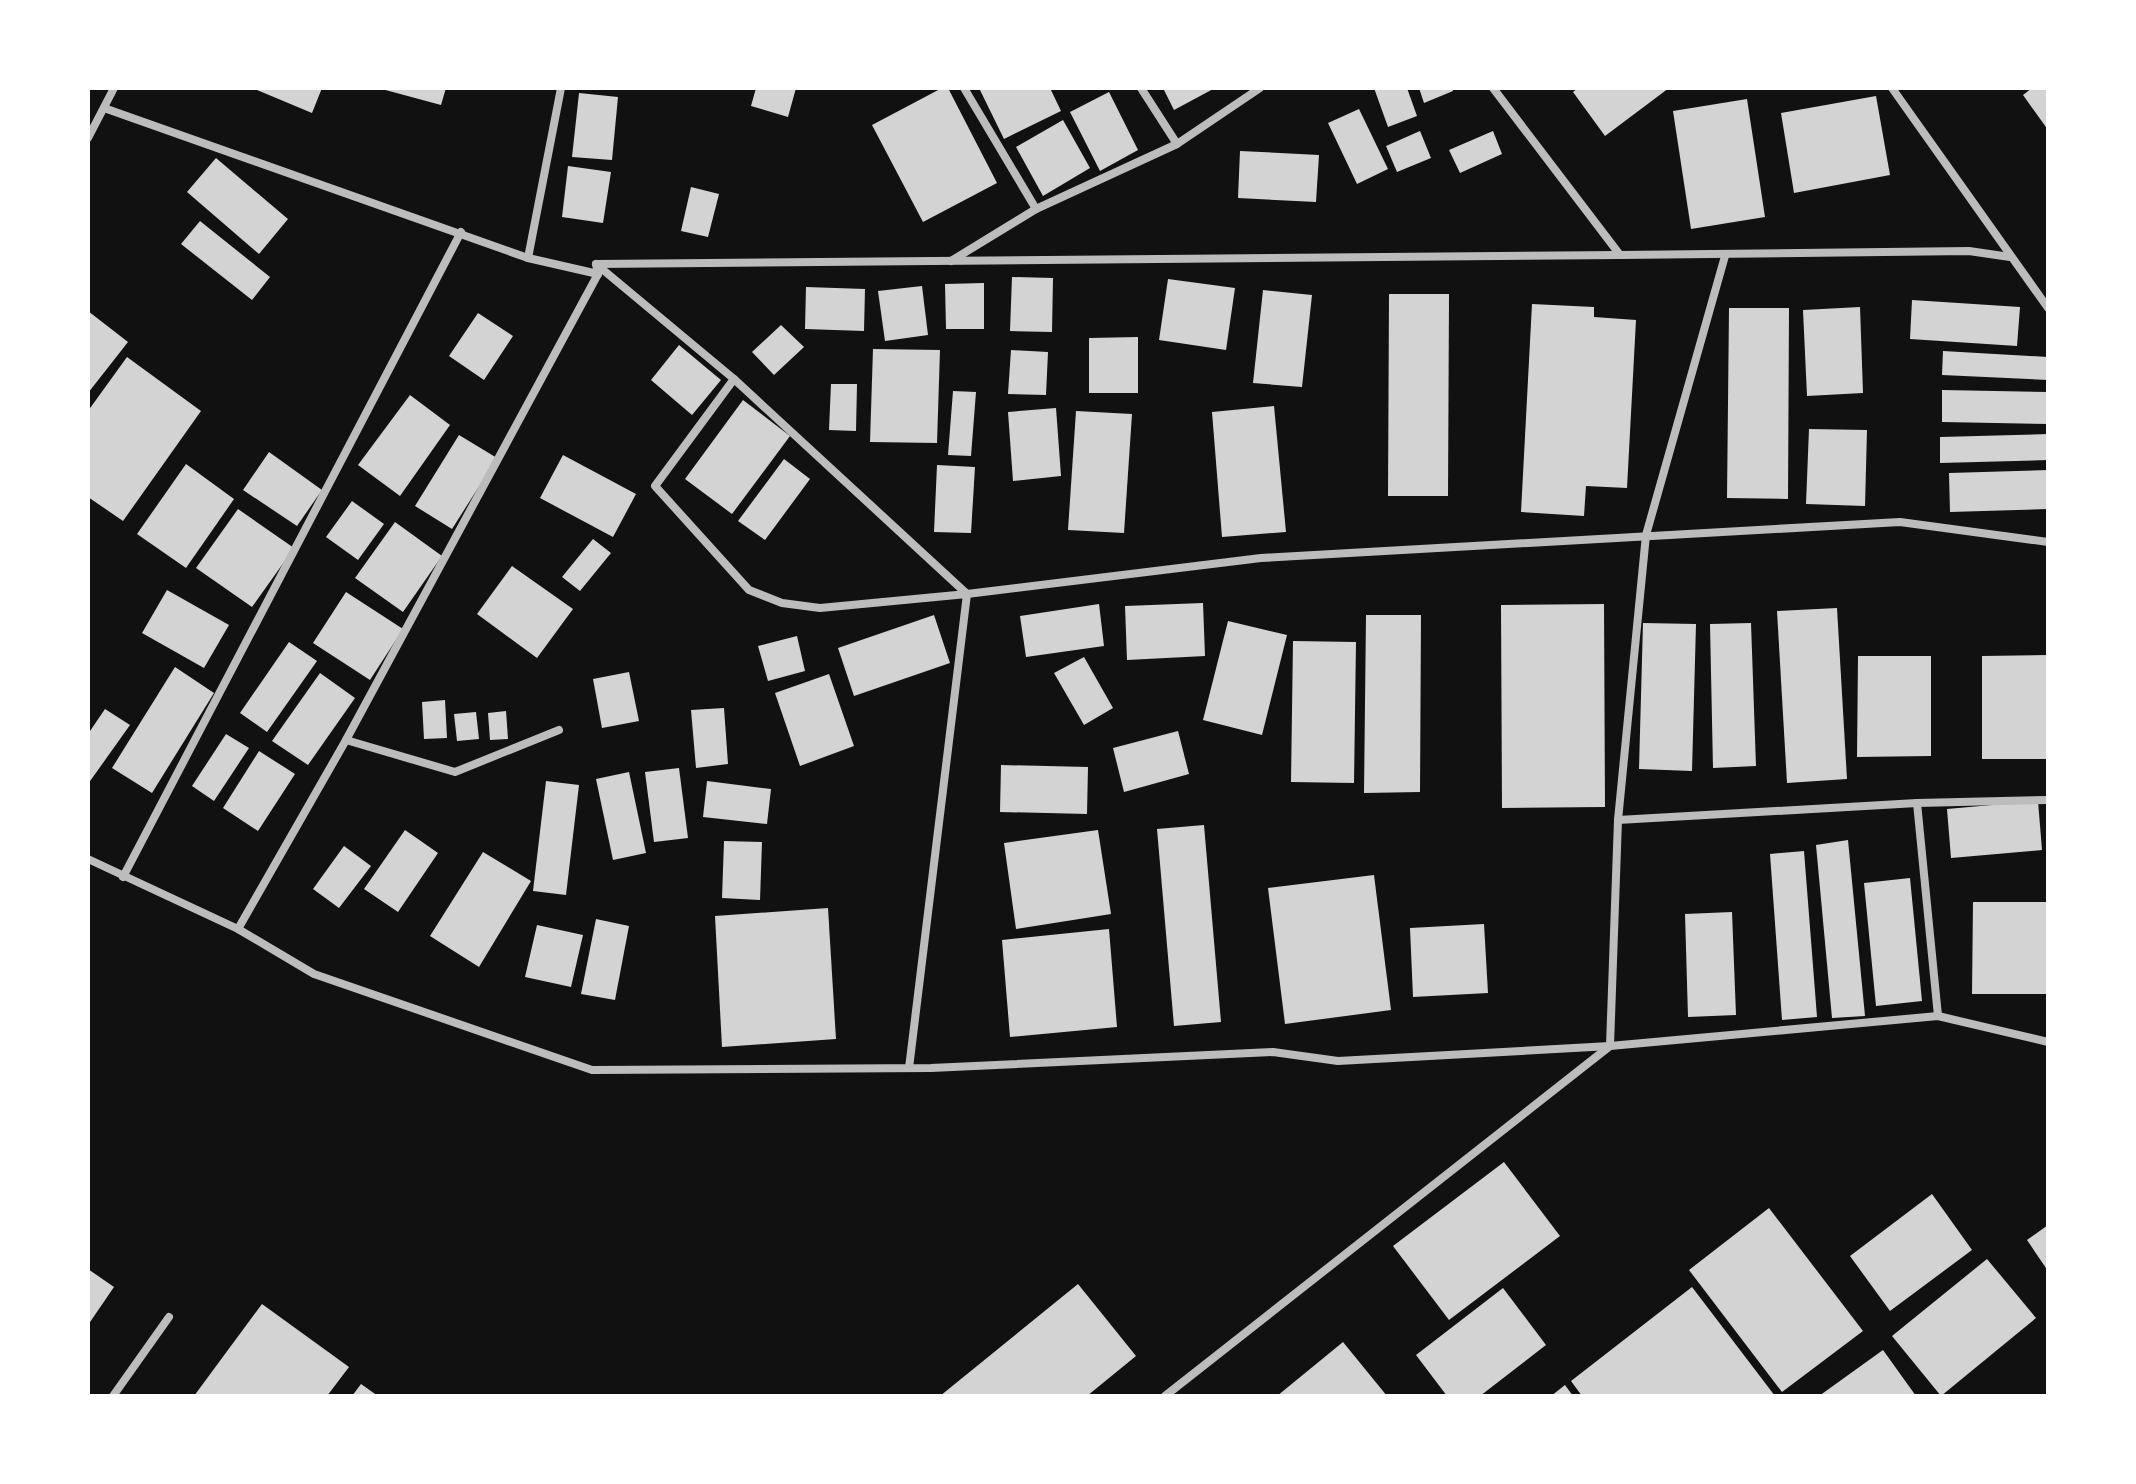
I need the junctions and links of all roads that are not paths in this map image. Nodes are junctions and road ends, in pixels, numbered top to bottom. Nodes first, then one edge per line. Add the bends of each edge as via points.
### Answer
1 (114, 88) edge
2 (561, 88) edge
3 (964, 88) edge
4 (1141, 88) edge
5 (1260, 88) edge
6 (1493, 88) edge
7 (1892, 88) edge
8 (104, 108) junction
9 (88, 138) edge
10 (1177, 144) junction
11 (1036, 209) junction
12 (461, 232) junction
13 (1620, 255) junction
14 (1725, 256) junction
15 (2010, 257) junction
16 (528, 258) junction
17 (951, 261) junction
18 (596, 264) junction
19 (598, 274) junction
20 (2048, 308) edge
21 (734, 379) junction
22 (1646, 535) junction
23 (2048, 542) edge
24 (967, 594) junction
25 (559, 730) dead end
26 (346, 740) junction
27 (2048, 800) edge
28 (1917, 803) junction
29 (1618, 820) junction
30 (88, 859) edge
31 (123, 877) junction
32 (238, 929) junction
33 (1938, 1016) junction
34 (2048, 1042) edge
35 (1610, 1046) junction
36 (909, 1068) junction
37 (169, 1317) dead end
38 (113, 1396) edge
39 (1165, 1396) edge

1 - 8 street
2 - 16 street
3 - 11 street
4 - 10 street
5 - 10 street
6 - 13 street
7 - 15 street
8 - 9 street
8 - 12 street
10 - 11 street
11 - 17 street
12 - 16 street
12 - 31 street
13 - 14 street
13 - 17 street
14 - 15 street via 1969,251
14 - 22 street
15 - 20 street
16 - 19 street
17 - 18 street
18 - 19 street
18 - 21 street
19 - 26 street
21 - 24 street
21 - 24 street via 655,486 749,590 782,603 820,608
22 - 23 street via 1900,522
22 - 24 street via 1261,558
22 - 29 street
24 - 36 street
25 - 26 street via 455,772
26 - 32 street
27 - 28 street
28 - 29 street
28 - 33 street
29 - 35 street
30 - 31 street
31 - 32 street
32 - 36 street via 314,974 592,1070
33 - 34 street
33 - 35 street
35 - 36 street via 1338,1061 1273,1052
35 - 39 street
37 - 38 street

